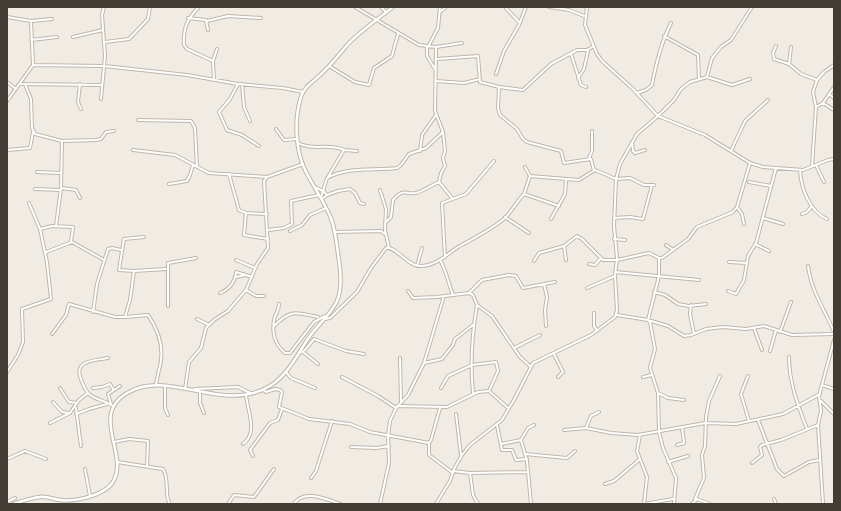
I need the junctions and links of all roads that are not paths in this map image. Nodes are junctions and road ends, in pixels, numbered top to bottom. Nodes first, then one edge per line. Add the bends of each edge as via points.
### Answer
1 (104, 7) edge
2 (150, 7) edge
3 (199, 7) edge
4 (355, 7) edge
5 (381, 7) edge
6 (392, 7) edge
7 (440, 7) edge
8 (446, 7) edge
9 (505, 7) edge
10 (526, 7) edge
11 (549, 7) edge
12 (588, 7) edge
13 (752, 7) edge
14 (386, 12) junction
15 (440, 12) junction
16 (585, 16) junction
17 (7, 17) edge
18 (188, 18) junction
19 (261, 18) dead end
20 (52, 19) dead end
21 (375, 20) junction
22 (31, 21) junction
23 (207, 21) junction
24 (520, 23) junction
25 (671, 23) dead end
26 (103, 30) junction
27 (208, 30) dead end
28 (398, 33) junction
29 (664, 36) junction
30 (56, 37) dead end
31 (73, 37) dead end
32 (31, 40) junction
33 (105, 42) junction
34 (462, 43) dead end
35 (592, 46) junction
36 (776, 46) dead end
37 (428, 47) junction
38 (436, 47) junction
39 (791, 47) dead end
40 (217, 49) dead end
41 (588, 50) junction
42 (571, 54) junction
43 (437, 59) junction
44 (213, 61) junction
45 (789, 64) junction
46 (834, 64) edge
47 (33, 65) junction
48 (104, 66) junction
49 (329, 66) junction
50 (435, 69) junction
51 (496, 74) dead end
52 (707, 77) junction
53 (578, 78) junction
54 (480, 79) junction
55 (699, 79) junction
56 (750, 79) dead end
57 (214, 80) junction
58 (817, 80) junction
59 (436, 81) junction
60 (7, 82) edge
61 (20, 84) junction
62 (25, 84) junction
63 (80, 84) junction
64 (238, 84) junction
65 (242, 84) junction
66 (101, 85) junction
67 (499, 87) junction
68 (586, 87) dead end
69 (834, 87) edge
70 (16, 89) junction
71 (303, 92) junction
72 (637, 93) junction
73 (829, 94) junction
74 (101, 98) dead end
75 (834, 98) edge
76 (768, 100) dead end
77 (7, 101) edge
78 (823, 103) junction
79 (816, 106) junction
80 (81, 110) dead end
81 (834, 110) edge
82 (436, 115) junction
83 (658, 116) junction
84 (138, 120) dead end
85 (250, 121) dead end
86 (276, 130) dead end
87 (114, 131) dead end
88 (592, 131) dead end
89 (33, 132) junction
90 (443, 132) junction
91 (62, 141) junction
92 (298, 141) junction
93 (632, 141) junction
94 (259, 146) dead end
95 (7, 150) edge
96 (133, 150) dead end
97 (344, 150) junction
98 (645, 150) dead end
99 (357, 151) dead end
100 (420, 151) junction
101 (731, 151) junction
102 (590, 158) junction
103 (834, 159) edge
104 (494, 161) dead end
105 (750, 163) junction
106 (193, 164) junction
107 (303, 164) junction
108 (816, 165) junction
109 (197, 166) junction
110 (525, 167) dead end
111 (812, 167) junction
112 (776, 168) junction
113 (800, 170) junction
114 (594, 171) junction
115 (37, 172) dead end
116 (61, 173) junction
117 (229, 174) junction
118 (530, 176) junction
119 (267, 177) junction
120 (327, 178) junction
121 (566, 179) junction
122 (616, 179) junction
123 (440, 182) junction
124 (748, 182) dead end
125 (824, 182) dead end
126 (169, 184) dead end
127 (771, 186) junction
128 (314, 187) junction
129 (35, 189) dead end
130 (60, 189) junction
131 (380, 190) dead end
132 (323, 191) junction
133 (524, 194) junction
134 (328, 196) junction
135 (320, 197) junction
136 (80, 198) dead end
137 (452, 198) junction
138 (29, 203) dead end
139 (364, 204) dead end
140 (559, 206) junction
141 (812, 206) junction
142 (326, 208) junction
143 (737, 208) junction
144 (246, 213) junction
145 (267, 214) junction
146 (802, 214) dead end
147 (505, 218) junction
148 (614, 218) junction
149 (762, 218) junction
150 (551, 219) dead end
151 (827, 219) dead end
152 (385, 222) junction
153 (744, 224) dead end
154 (783, 224) dead end
155 (56, 226) junction
156 (40, 229) junction
157 (268, 230) junction
158 (290, 230) dead end
159 (335, 232) junction
160 (530, 233) dead end
161 (386, 234) junction
162 (144, 237) dead end
163 (268, 239) junction
164 (614, 239) junction
165 (625, 240) dead end
166 (71, 242) junction
167 (666, 244) dead end
168 (755, 244) junction
169 (564, 246) junction
170 (389, 248) junction
171 (422, 248) dead end
172 (672, 249) junction
173 (122, 251) junction
174 (769, 251) dead end
175 (46, 252) junction
176 (445, 257) junction
177 (196, 258) dead end
178 (601, 258) junction
179 (659, 258) junction
180 (104, 260) junction
181 (236, 260) dead end
182 (440, 260) junction
183 (566, 260) dead end
184 (617, 260) junction
185 (534, 262) dead end
186 (729, 262) dead end
187 (746, 263) junction
188 (589, 264) dead end
189 (417, 266) junction
190 (808, 266) dead end
191 (255, 268) junction
192 (166, 269) junction
193 (134, 271) junction
194 (615, 272) junction
195 (246, 275) junction
196 (615, 276) junction
197 (659, 276) junction
198 (236, 277) junction
199 (252, 277) junction
200 (700, 280) dead end
201 (555, 282) dead end
202 (544, 284) junction
203 (587, 288) dead end
204 (246, 290) junction
205 (408, 291) dead end
206 (728, 291) dead end
207 (654, 292) junction
208 (220, 293) dead end
209 (469, 293) junction
210 (454, 295) junction
211 (264, 296) dead end
212 (444, 296) junction
213 (791, 302) dead end
214 (279, 304) dead end
215 (706, 304) dead end
216 (477, 305) junction
217 (691, 305) junction
218 (168, 306) dead end
219 (93, 312) junction
220 (594, 313) dead end
221 (616, 314) junction
222 (125, 318) junction
223 (320, 318) junction
224 (324, 318) junction
225 (197, 319) dead end
226 (648, 320) junction
227 (209, 325) junction
228 (473, 325) junction
229 (274, 326) junction
230 (546, 326) dead end
231 (754, 328) junction
232 (776, 330) junction
233 (597, 331) junction
234 (780, 332) junction
235 (834, 333) edge
236 (52, 334) dead end
237 (694, 334) junction
238 (540, 336) dead end
239 (834, 340) edge
240 (514, 348) junction
241 (762, 350) dead end
242 (770, 351) dead end
243 (302, 352) junction
244 (299, 353) junction
245 (364, 354) dead end
246 (554, 354) junction
247 (789, 357) dead end
248 (108, 358) dead end
249 (400, 358) dead end
250 (424, 363) junction
251 (318, 364) dead end
252 (472, 365) junction
253 (530, 366) junction
254 (7, 372) edge
255 (286, 372) junction
256 (652, 375) junction
257 (720, 376) dead end
258 (748, 376) dead end
259 (342, 377) dead end
260 (558, 377) dead end
261 (643, 377) dead end
262 (156, 385) junction
263 (822, 385) junction
264 (120, 386) dead end
265 (165, 386) junction
266 (60, 388) dead end
267 (93, 388) dead end
268 (315, 388) dead end
269 (441, 388) dead end
270 (114, 389) junction
271 (834, 389) edge
272 (187, 390) junction
273 (263, 390) junction
274 (489, 391) junction
275 (200, 392) junction
276 (88, 393) junction
277 (250, 393) junction
278 (473, 393) dead end
279 (658, 393) junction
280 (246, 394) junction
281 (820, 394) junction
282 (684, 400) dead end
283 (820, 400) junction
284 (53, 402) dead end
285 (77, 403) junction
286 (401, 403) junction
287 (111, 405) junction
288 (76, 407) junction
289 (397, 407) junction
290 (798, 407) junction
291 (440, 408) junction
292 (508, 408) junction
293 (282, 409) junction
294 (599, 412) dead end
295 (70, 413) junction
296 (204, 413) dead end
297 (76, 414) junction
298 (456, 414) dead end
299 (834, 414) edge
300 (168, 415) dead end
301 (758, 420) junction
302 (332, 421) junction
303 (749, 421) junction
304 (50, 423) dead end
305 (705, 423) junction
306 (497, 425) junction
307 (534, 425) dead end
308 (818, 425) junction
309 (682, 427) junction
310 (586, 428) junction
311 (806, 429) junction
312 (564, 430) dead end
313 (659, 432) junction
314 (640, 434) junction
315 (388, 436) junction
316 (521, 440) junction
317 (112, 442) junction
318 (429, 443) junction
319 (243, 444) dead end
320 (501, 444) junction
321 (768, 444) junction
322 (81, 446) dead end
323 (389, 446) junction
324 (677, 446) dead end
325 (351, 447) dead end
326 (575, 451) dead end
327 (525, 454) junction
328 (253, 456) dead end
329 (461, 456) junction
330 (688, 456) dead end
331 (7, 459) edge
332 (46, 459) dead end
333 (527, 459) junction
334 (640, 459) junction
335 (820, 460) junction
336 (117, 462) junction
337 (668, 462) junction
338 (752, 463) dead end
339 (147, 466) junction
340 (85, 469) dead end
341 (274, 469) dead end
342 (453, 472) junction
343 (528, 472) junction
344 (470, 473) junction
345 (311, 478) dead end
346 (605, 484) dead end
347 (90, 496) junction
348 (16, 498) dead end
349 (673, 499) junction
350 (695, 499) junction
351 (774, 499) dead end
352 (7, 502) edge
353 (168, 503) edge
354 (336, 503) edge
355 (13, 504) edge
356 (228, 504) edge
357 (294, 504) edge
358 (341, 504) edge
359 (380, 504) edge
360 (436, 504) edge
361 (478, 504) edge
362 (531, 504) edge
363 (644, 504) edge
364 (674, 504) edge
365 (692, 504) edge
366 (708, 504) edge
367 (776, 504) edge
368 (823, 504) edge

1 - 26 street
2 - 33 street via 148,19 130,39
3 - 18 street
4 - 21 street
5 - 14 street
6 - 14 street
7 - 15 street
8 - 15 street
9 - 24 street
10 - 24 street
11 - 16 street
12 - 16 street
13 - 52 street via 731,40 712,58
14 - 21 street
15 - 37 street via 438,28
16 - 35 street
17 - 22 street
18 - 23 street
18 - 44 street via 185,24 184,45 187,49
19 - 23 street via 228,16
20 - 22 street
21 - 28 street
21 - 49 street
22 - 32 street
23 - 27 street
24 - 51 street via 504,51
25 - 29 street
26 - 31 street
26 - 33 street
28 - 37 street
28 - 49 street via 392,56 374,68 369,86 355,82
29 - 55 street via 698,55
29 - 72 street via 652,85
30 - 32 street
32 - 47 street
33 - 48 street
34 - 38 street
35 - 41 street
35 - 72 street via 602,61
36 - 45 street via 774,59
37 - 38 street
37 - 50 street via 427,56
38 - 43 street
39 - 45 street
40 - 44 street
41 - 42 street via 577,50
41 - 53 street via 584,69
42 - 53 street
42 - 67 street via 551,64 523,90
43 - 50 street
43 - 54 street via 478,56
44 - 57 street
45 - 58 street via 801,74
46 - 58 street
47 - 48 street
47 - 61 street
48 - 57 street
48 - 66 street
49 - 71 street
50 - 59 street
52 - 55 street
52 - 56 street via 732,85
53 - 68 street via 580,85
54 - 59 street via 464,83
54 - 67 street via 480,82
55 - 83 street via 686,84
57 - 64 street
58 - 79 street via 813,94
59 - 82 street
60 - 70 street
61 - 62 street
61 - 70 street
62 - 63 street
62 - 89 street via 31,99
63 - 66 street
63 - 80 street via 78,102
64 - 65 street
64 - 94 street via 219,115 227,130 242,135
65 - 71 street
65 - 85 street via 244,107
66 - 74 street
67 - 102 street via 500,115 517,129 523,139 530,144 559,150 564,163
69 - 73 street
70 - 77 street
71 - 92 street via 298,112
72 - 83 street
73 - 75 street
73 - 78 street
76 - 101 street via 745,121
78 - 79 street
78 - 81 street
79 - 111 street
82 - 90 street
82 - 100 street via 422,135
83 - 93 street
83 - 101 street via 705,135
84 - 109 street via 191,121 195,128
86 - 92 street via 284,140
87 - 91 street via 106,132 99,140
88 - 102 street
89 - 91 street
89 - 95 street via 30,148
90 - 100 street
90 - 123 street via 445,166
91 - 116 street
92 - 97 street via 307,147
92 - 107 street
93 - 98 street via 634,152
93 - 122 street via 620,164
96 - 106 street via 175,155
97 - 99 street
97 - 120 street
100 - 120 street via 409,154 397,168 339,172
101 - 105 street
102 - 114 street
103 - 108 street
104 - 137 street via 469,192
105 - 112 street
105 - 143 street
106 - 109 street
106 - 126 street via 186,181
107 - 119 street
107 - 128 street
108 - 111 street
108 - 125 street
109 - 117 street via 209,173
110 - 118 street
111 - 113 street
112 - 113 street
112 - 127 street
113 - 141 street via 802,189
114 - 121 street via 582,179
114 - 122 street
115 - 116 street
116 - 130 street
117 - 119 street
117 - 144 street via 238,210
118 - 121 street
118 - 133 street
119 - 145 street via 264,187
120 - 132 street
121 - 140 street via 565,194
122 - 148 street
122 - 148 street via 630,178 644,185 653,185 643,219
123 - 137 street
123 - 152 street via 416,193 401,193 393,200 391,217
124 - 127 street
127 - 149 street
128 - 132 street via 319,187
128 - 135 street
129 - 130 street
130 - 136 street via 76,190
130 - 155 street
131 - 152 street via 386,209
132 - 134 street
132 - 135 street
133 - 140 street
133 - 147 street
134 - 135 street
134 - 139 street via 338,191 350,190 355,193 360,203
135 - 142 street
135 - 157 street via 291,201 292,224
137 - 176 street via 443,201 441,205
138 - 156 street
140 - 150 street
141 - 146 street via 808,212
141 - 151 street via 818,214
142 - 158 street via 310,215 302,226
142 - 159 street
143 - 153 street via 742,214
143 - 172 street via 732,214 697,227 688,240
144 - 145 street
144 - 163 street via 244,234
145 - 157 street
147 - 160 street
147 - 176 street
148 - 164 street
149 - 154 street
149 - 168 street
152 - 161 street
155 - 156 street
155 - 166 street via 74,228
156 - 175 street
157 - 163 street
159 - 161 street
159 - 224 street via 340,293
161 - 170 street
162 - 173 street via 124,240
163 - 191 street via 268,248
164 - 165 street
164 - 184 street
166 - 175 street
166 - 180 street
167 - 172 street
168 - 174 street
168 - 187 street
169 - 178 street via 580,237
169 - 183 street
169 - 185 street via 539,253
170 - 189 street
170 - 224 street via 377,258 357,292 330,318
171 - 189 street
172 - 179 street
173 - 180 street via 110,248
173 - 193 street via 119,270
175 - 254 street via 51,299 22,309 23,342
176 - 182 street
177 - 192 street via 168,264
178 - 184 street
178 - 188 street via 595,265
179 - 184 street via 649,253
179 - 197 street
180 - 219 street
181 - 191 street
182 - 189 street via 425,266
182 - 210 street
184 - 194 street
186 - 187 street
187 - 206 street via 744,280 737,294
190 - 235 street via 810,281
191 - 199 street
192 - 193 street
192 - 218 street
193 - 222 street
194 - 196 street
194 - 197 street
195 - 198 street
195 - 198 street via 236,272
195 - 199 street
196 - 203 street
196 - 221 street
197 - 200 street
197 - 207 street
198 - 208 street via 230,288
199 - 204 street
201 - 202 street
202 - 209 street via 523,288 516,276 509,275 480,281
202 - 230 street via 547,297
204 - 211 street via 256,296
204 - 227 street via 228,311
205 - 212 street via 413,298
207 - 217 street via 678,304
207 - 226 street
209 - 210 street
209 - 216 street via 473,295
210 - 212 street
212 - 250 street
213 - 234 street
214 - 229 street
215 - 217 street
216 - 228 street
216 - 240 street via 492,316
217 - 237 street
219 - 222 street
219 - 236 street via 69,304 66,315
220 - 233 street via 594,326
221 - 226 street
221 - 233 street
222 - 262 street via 148,315 160,339 161,352
223 - 224 street
223 - 229 street via 295,312
223 - 229 street via 288,354 276,345
224 - 244 street
225 - 227 street
226 - 237 street via 668,326 680,335
226 - 256 street via 655,350 651,363
227 - 272 street via 199,352 189,362
228 - 250 street via 455,339 442,359
228 - 252 street
231 - 232 street via 764,326
231 - 237 street via 723,327 706,329
231 - 241 street
232 - 234 street
232 - 242 street
233 - 246 street
234 - 235 street via 792,335
238 - 240 street
239 - 263 street
240 - 253 street
243 - 244 street
243 - 245 street via 314,339 346,351
243 - 251 street
244 - 255 street
246 - 253 street
246 - 260 street via 563,372
247 - 290 street
248 - 276 street via 80,366 79,376
249 - 286 street
250 - 286 street via 408,395
252 - 269 street via 448,376
252 - 274 street via 497,363 498,371
252 - 278 street
253 - 292 street via 516,398
255 - 268 street via 291,378
255 - 273 street
256 - 261 street
256 - 279 street
257 - 305 street via 709,401
258 - 303 street via 742,394
259 - 289 street
262 - 265 street
262 - 287 street via 149,384 130,391
263 - 271 street
263 - 281 street
264 - 270 street
265 - 272 street
265 - 300 street via 165,408
266 - 285 street via 69,402
267 - 270 street via 110,384
270 - 287 street via 108,394
272 - 275 street
272 - 277 street via 238,387
273 - 277 street
273 - 293 street via 282,391 279,407
274 - 291 street via 478,392
274 - 292 street
275 - 280 street via 235,396
275 - 296 street via 200,403
276 - 285 street
276 - 287 street
277 - 280 street
279 - 282 street via 668,398
279 - 313 street
280 - 319 street via 252,428 250,437
281 - 283 street
281 - 290 street
283 - 299 street
283 - 308 street
284 - 295 street via 62,412
285 - 288 street
286 - 289 street
287 - 297 street
287 - 317 street
288 - 295 street
288 - 297 street
289 - 291 street
289 - 315 street via 390,421
290 - 301 street via 777,416
290 - 311 street
291 - 318 street
292 - 306 street
293 - 302 street via 309,419
293 - 328 street via 278,420 270,423 254,443 250,450
294 - 310 street via 591,416
295 - 304 street
297 - 322 street
298 - 329 street
301 - 303 street
301 - 321 street
302 - 315 street
302 - 345 street via 316,472
303 - 305 street via 733,424
305 - 309 street
305 - 350 street via 705,446 702,455 704,478
306 - 320 street
306 - 329 street via 473,443
307 - 316 street via 529,427
308 - 311 street
308 - 335 street
309 - 313 street
309 - 324 street via 685,441
310 - 312 street
310 - 314 street via 611,433
311 - 321 street
313 - 314 street
313 - 337 street
314 - 334 street via 637,448
315 - 318 street
315 - 323 street
316 - 320 street
316 - 327 street
317 - 336 street
317 - 339 street via 129,439 148,441
318 - 342 street via 429,455
320 - 333 street via 503,451 512,450 515,459
321 - 335 street via 777,469 784,476 809,462
321 - 338 street via 761,446 762,455
323 - 325 street
323 - 359 street via 388,466
326 - 327 street via 567,458
327 - 333 street
329 - 342 street
330 - 337 street
331 - 332 street via 25,451
333 - 343 street
334 - 346 street
334 - 363 street via 647,477
335 - 368 street
336 - 339 street
336 - 347 street via 117,474 111,484 100,493
337 - 349 street via 676,480
339 - 353 street via 164,470 168,481
340 - 347 street
341 - 356 street via 254,497 234,495
342 - 344 street
342 - 360 street
343 - 344 street
343 - 362 street
344 - 361 street via 473,495
347 - 355 street via 61,500 43,497
348 - 352 street
349 - 363 street
349 - 364 street
350 - 365 street
350 - 366 street via 701,499
351 - 367 street
354 - 357 street via 308,496 298,499
354 - 358 street

